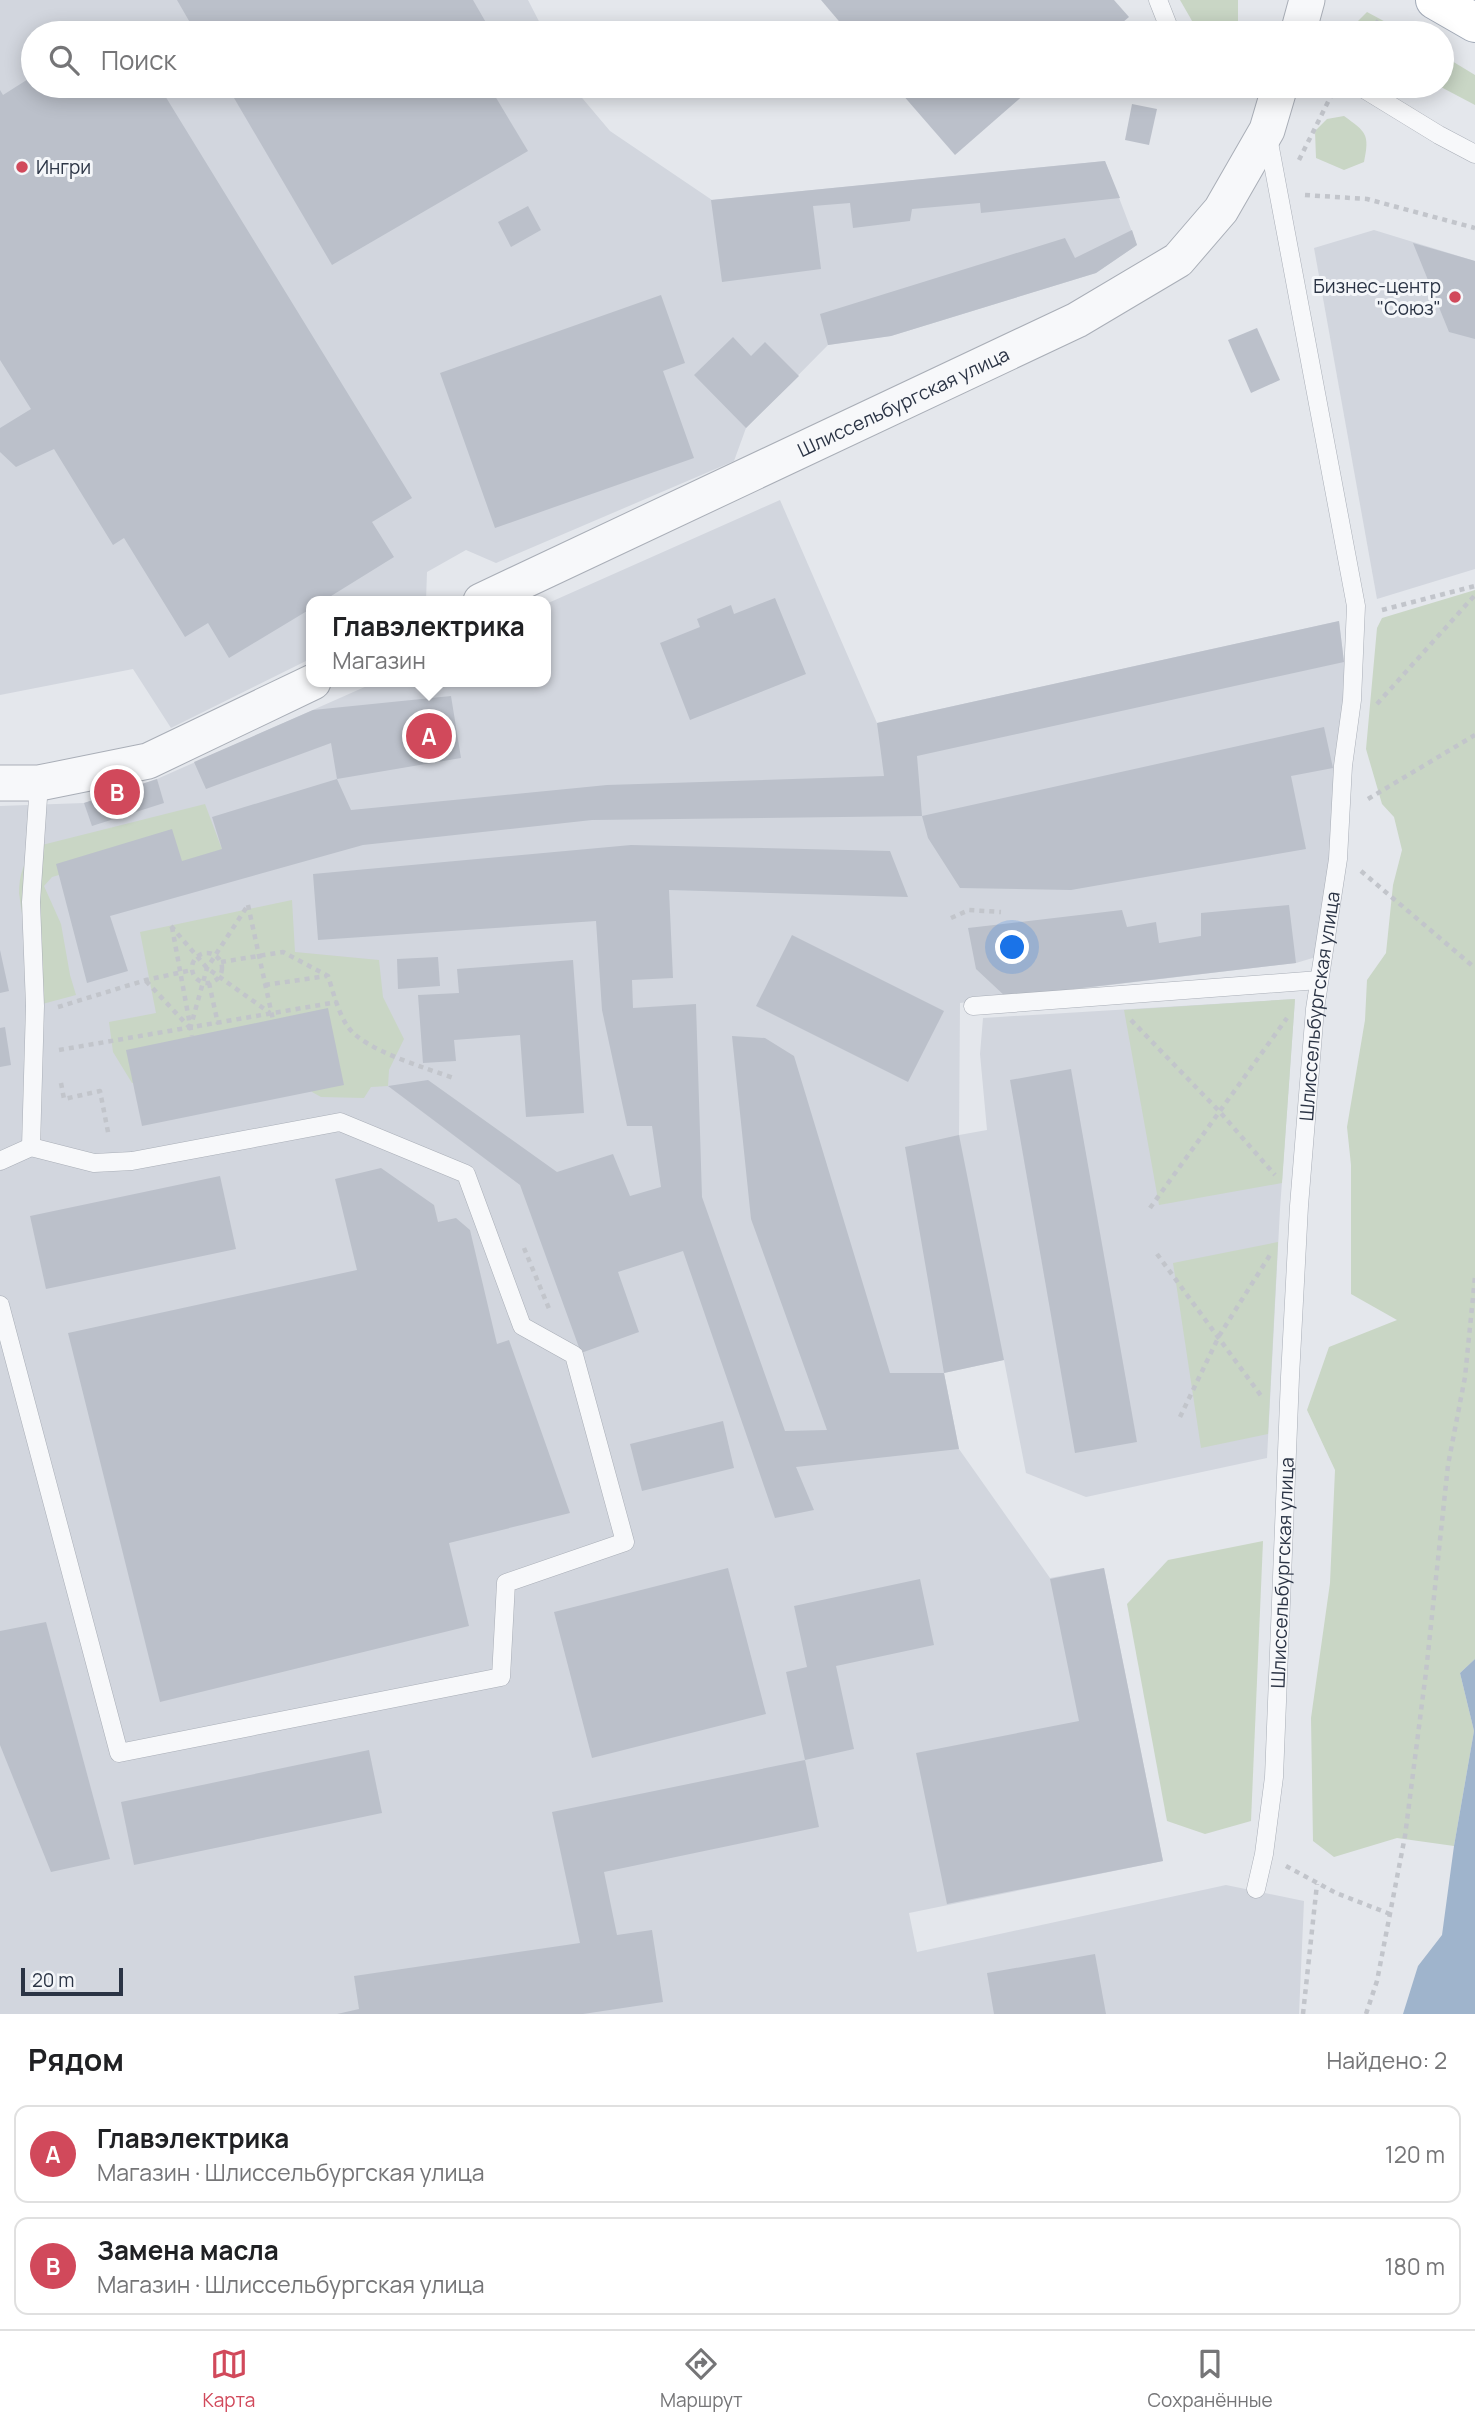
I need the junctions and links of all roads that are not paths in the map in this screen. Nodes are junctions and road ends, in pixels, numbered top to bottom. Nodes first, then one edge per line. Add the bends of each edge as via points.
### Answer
1 (1158, 0) edge
2 (1307, 0) edge
3 (1435, 0) edge
4 (1166, 21) edge
5 (1301, 21) edge
6 (1475, 23) edge
7 (1268, 98) edge
8 (1379, 98) edge
9 (1267, 130) junction
10 (1475, 154) edge
11 (492, 596) edge
12 (306, 685) edge
13 (0, 783) edge
14 (38, 783) junction
15 (1319, 980) junction
16 (973, 1006) dead end
17 (31, 1147) junction
18 (0, 1161) edge
19 (0, 1305) edge
20 (1256, 1889) dead end

1 - 4 lane
2 - 5 street
3 - 6 main road
7 - 9 street, Шлиссельбургская улица
8 - 10 lane
9 - 11 street, Шлиссельбургская улица via 1222,210 1178,260 1077,320
9 - 15 lane, Шлиссельбургская улица via 1356,606 1338,859
12 - 14 street via 148,761
13 - 14 street
14 - 17 lane via 31,902 35,1006
15 - 16 lane
15 - 20 lane, Шлиссельбургская улица via 1299,1206 1274,1777
17 - 18 lane
17 - 19 lane via 94,1163 132,1161 341,1122 466,1174 522,1326 574,1355 625,1542 506,1583 501,1677 119,1753

